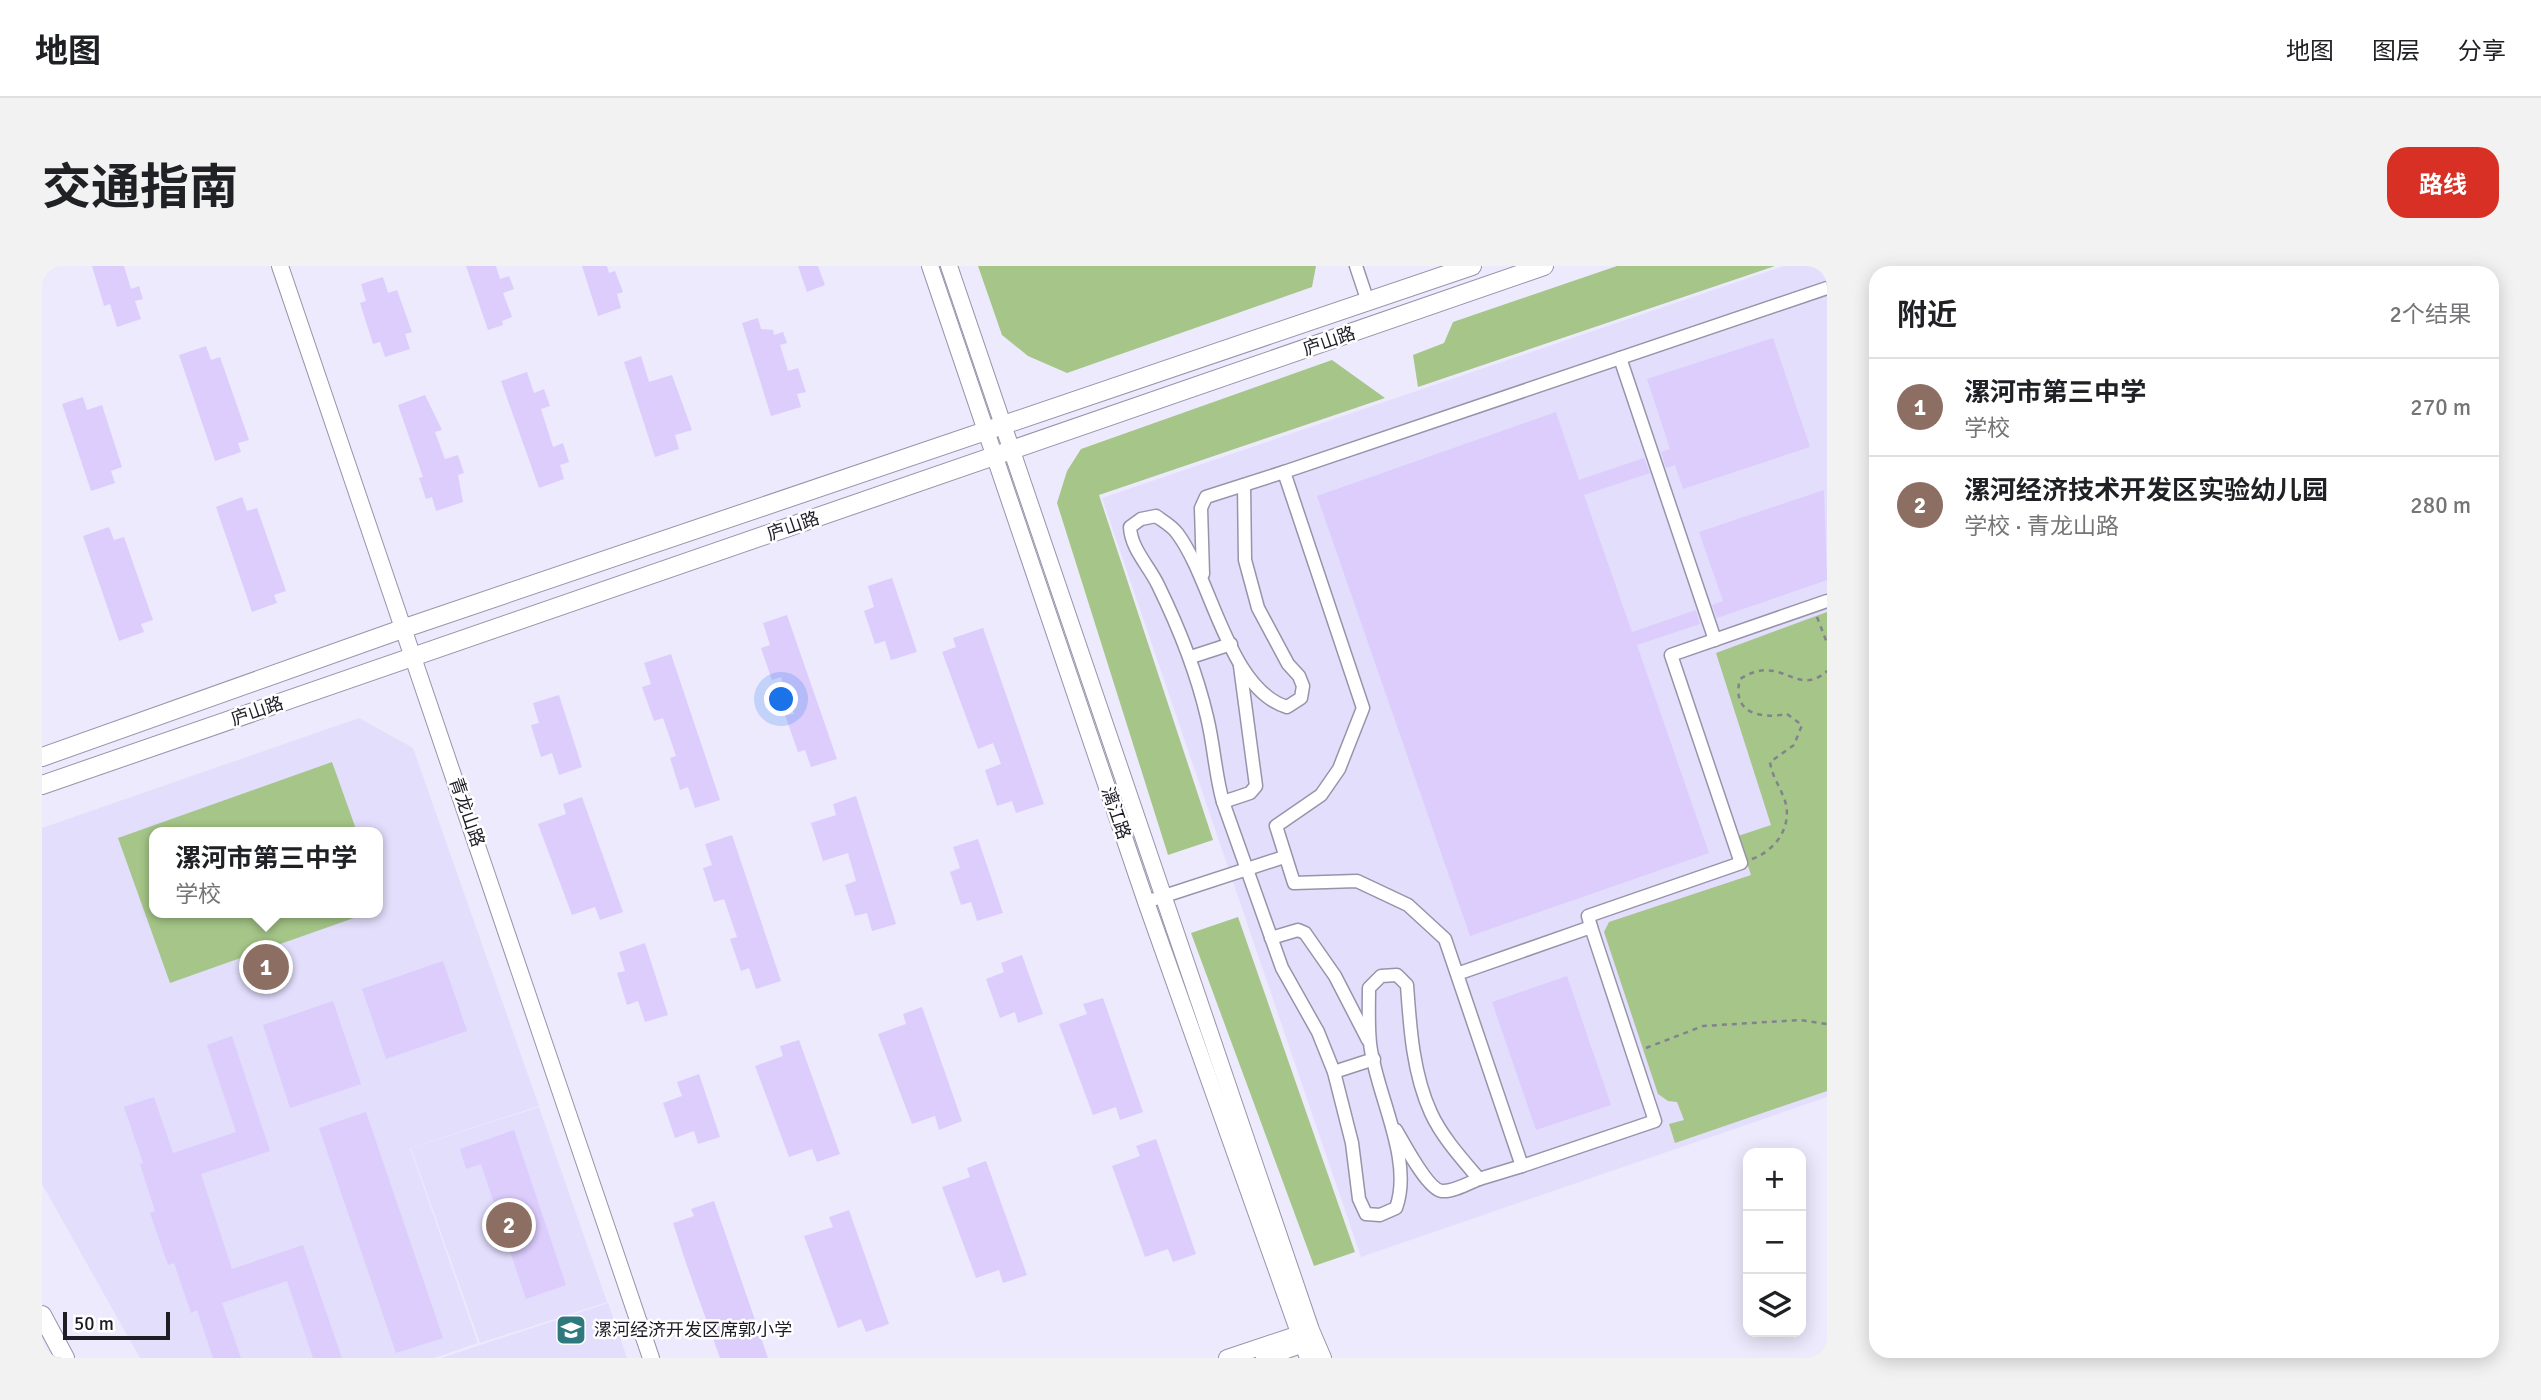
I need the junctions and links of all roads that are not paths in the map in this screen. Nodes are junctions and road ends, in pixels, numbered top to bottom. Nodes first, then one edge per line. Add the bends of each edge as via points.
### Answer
1 (280, 266) edge
2 (930, 266) edge
3 (949, 266) edge
4 (1356, 266) edge
5 (1472, 266) edge
6 (1544, 266) edge
7 (1827, 288) edge
8 (1368, 302) junction
9 (1376, 324) junction
10 (1620, 358) junction
11 (1005, 426) junction
12 (987, 432) junction
13 (1013, 450) junction
14 (994, 456) junction
15 (1284, 471) junction
16 (1244, 485) junction
17 (1201, 538) junction
18 (1184, 544) junction
19 (1203, 581) junction
20 (1827, 601) edge
21 (405, 628) junction
22 (1715, 640) junction
23 (1231, 644) junction
24 (415, 657) junction
25 (1191, 657) junction
26 (1239, 662) junction
27 (1266, 697) junction
28 (1246, 703) junction
29 (42, 757) edge
30 (42, 785) edge
31 (1223, 802) junction
32 (1284, 857) junction
33 (1247, 869) junction
34 (1164, 897) junction
35 (1146, 902) junction
36 (1591, 927) junction
37 (1271, 938) junction
38 (1457, 974) junction
39 (1369, 993) junction
40 (1348, 1001) junction
41 (1370, 1045) junction
42 (1374, 1059) junction
43 (1334, 1072) junction
44 (1392, 1124) junction
45 (1416, 1165) junction
46 (1522, 1166) junction
47 (1399, 1170) junction
48 (1479, 1179) junction
49 (42, 1315) edge
50 (1306, 1341) edge
51 (65, 1358) edge
52 (651, 1358) edge
53 (1227, 1358) edge
54 (1264, 1358) edge
55 (1323, 1358) edge

1 - 21 street, 青龙山路
2 - 12 street, 漓江路
3 - 11 street, 漓江路
4 - 8 street
5 - 8 main road, 庐山路
6 - 9 main road, 庐山路
7 - 10 street
8 - 9 main road
8 - 11 main road, 庐山路
9 - 13 main road, 庐山路
10 - 15 street
10 - 22 street
11 - 12 main road, 庐山路
11 - 13 street, 漓江路
12 - 14 street, 漓江路
12 - 21 main road, 庐山路
13 - 14 main road, 庐山路
13 - 34 street, 漓江路
14 - 24 main road, 庐山路
14 - 35 street, 漓江路
15 - 16 street
15 - 32 street via 1363,708 1339,769 1321,795 1276,826
16 - 17 street via 1206,497 1201,508
16 - 27 street via 1245,559 1258,608 1303,686 1301,698 1287,707
17 - 18 street
17 - 19 street
18 - 19 street
18 - 25 street via 1176,530 1156,516 1130,527 1131,539
19 - 23 street
20 - 22 street
21 - 24 street, 青龙山路
21 - 29 main road, 庐山路
22 - 36 street via 1671,655 1741,863 1588,916
23 - 25 street
23 - 26 street
24 - 30 main road, 庐山路
24 - 52 street, 青龙山路
25 - 31 street
26 - 27 street
26 - 28 street
27 - 28 street
28 - 31 street via 1256,786 1250,793
31 - 33 street
32 - 33 street
32 - 38 street via 1294,883 1357,881 1408,905 1445,939
33 - 34 street
33 - 37 street
34 - 35 street
34 - 50 street, 漓江路
35 - 50 street, 漓江路
36 - 38 street
36 - 46 street via 1656,1121
37 - 40 street via 1298,930 1305,933
37 - 43 street
38 - 46 street
39 - 40 street
39 - 41 street
39 - 48 street via 1381,976 1397,975 1407,985 1419,1076 1432,1114
40 - 41 street
41 - 42 street
42 - 43 street
42 - 44 street
43 - 47 street via 1352,1143 1359,1199 1366,1214 1380,1215 1396,1208 1402,1192
44 - 45 street
44 - 47 street
45 - 47 street
45 - 48 street via 1444,1191
46 - 48 street
49 - 51 main road
50 - 53 street
50 - 54 street
50 - 55 street, 漓江路

